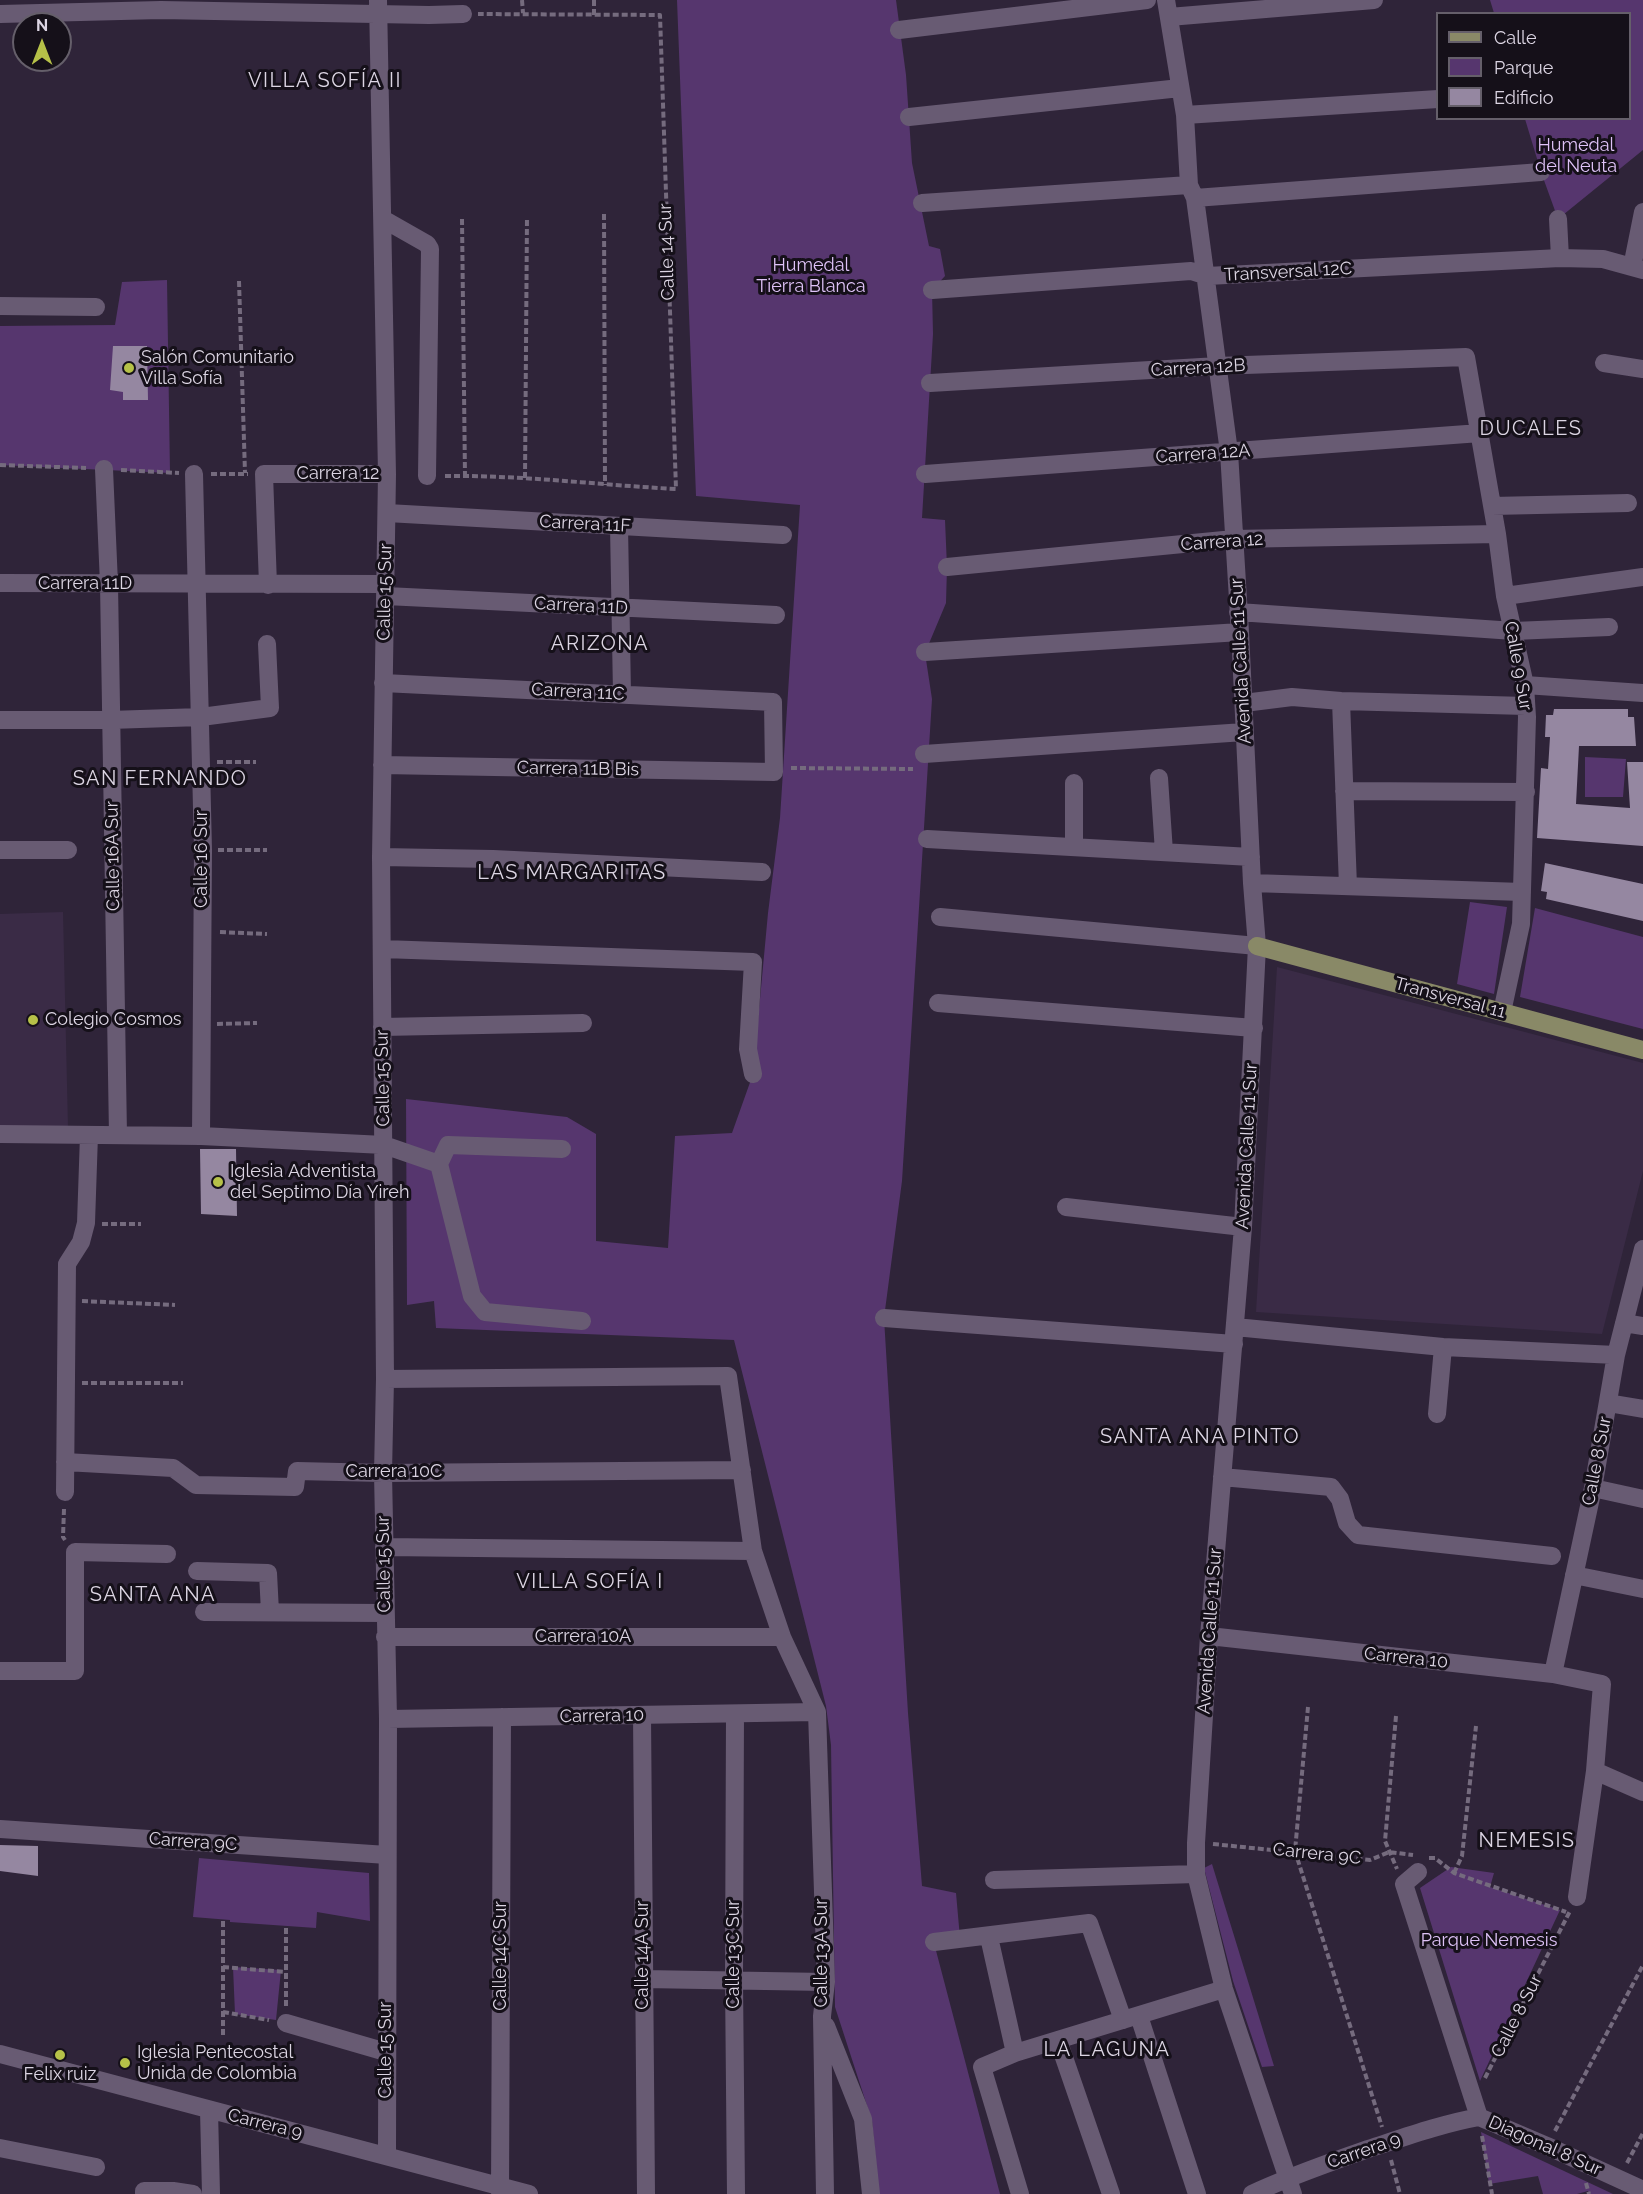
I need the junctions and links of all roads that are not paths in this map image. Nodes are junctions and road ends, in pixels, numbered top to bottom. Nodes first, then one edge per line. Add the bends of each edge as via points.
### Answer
1 (1147, 0) edge
2 (1374, 0) edge
3 (379, 6) edge
4 (428, 8) edge
5 (1168, 8) edge
6 (0, 14) edge
7 (463, 14) road end
8 (899, 30) dead end
9 (1180, 88) junction
10 (1436, 99) edge
11 (1185, 115) junction
12 (909, 117) dead end
13 (1541, 172) dead end
14 (1192, 191) junction
15 (922, 203) dead end
16 (1643, 212) edge
17 (382, 219) junction
18 (1558, 219) dead end
19 (1560, 258) junction
20 (1638, 269) edge
21 (1207, 276) junction
22 (932, 290) dead end
23 (0, 306) edge
24 (96, 307) dead end
25 (1466, 357) joint
26 (1604, 363) dead end
27 (1218, 366) junction
28 (1643, 369) edge
29 (930, 383) dead end
30 (1480, 433) junction
31 (1228, 452) junction
32 (104, 469) road end
33 (194, 474) road end
34 (387, 474) junction
35 (925, 474) dead end
36 (427, 476) road end
37 (1628, 503) dead end
38 (1492, 506) junction
39 (387, 513) junction
40 (619, 526) junction
41 (1497, 534) junction
42 (783, 535) dead end
43 (1234, 539) junction
44 (947, 567) dead end
45 (1643, 577) edge
46 (0, 584) edge
47 (109, 584) junction
48 (197, 585) junction
49 (268, 585) junction
50 (385, 590) junction
51 (1505, 596) junction
52 (621, 608) junction
53 (1238, 612) junction
54 (776, 615) dead end
55 (1609, 627) dead end
56 (1514, 631) junction
57 (1240, 632) junction
58 (267, 644) dead end
59 (925, 652) dead end
60 (383, 683) junction
61 (1525, 685) junction
62 (1643, 693) edge
63 (622, 694) junction
64 (1341, 701) junction
65 (1244, 703) junction
66 (1526, 706) junction
67 (201, 717) junction
68 (0, 720) edge
69 (110, 720) junction
70 (1244, 732) junction
71 (919, 761) road end
72 (382, 765) junction
73 (778, 770) joint
74 (1160, 778) dead end
75 (1074, 783) dead end
76 (1344, 791) junction
77 (1526, 792) junction
78 (927, 839) dead end
79 (1074, 847) junction
80 (0, 850) edge
81 (68, 850) dead end
82 (1164, 852) junction
83 (381, 857) junction
84 (1251, 857) junction
85 (762, 872) dead end
86 (1252, 883) junction
87 (1347, 886) junction
88 (1522, 892) junction
89 (940, 917) dead end
90 (1257, 946) junction
91 (382, 949) junction
92 (938, 1004) dead end
93 (1502, 1012) junction
94 (584, 1023) dead end
95 (382, 1027) junction
96 (1254, 1028) junction
97 (1643, 1050) edge
98 (753, 1074) dead end
99 (0, 1134) edge
100 (89, 1135) junction
101 (118, 1135) junction
102 (201, 1136) junction
103 (384, 1145) junction
104 (562, 1149) dead end
105 (439, 1164) junction
106 (1066, 1207) dead end
107 (1243, 1227) junction
108 (1643, 1249) edge
109 (884, 1318) dead end
110 (582, 1321) dead end
111 (1624, 1323) junction
112 (1643, 1326) edge
113 (1234, 1335) junction
114 (1443, 1347) junction
115 (1616, 1355) junction
116 (385, 1379) junction
117 (1608, 1403) junction
118 (1643, 1409) edge
119 (1437, 1414) dead end
120 (65, 1462) junction
121 (742, 1470) junction
122 (383, 1473) junction
123 (1222, 1477) junction
124 (1593, 1488) junction
125 (64, 1492) road end
126 (1643, 1498) edge
127 (384, 1546) junction
128 (753, 1551) junction
129 (168, 1554) dead end
130 (1552, 1556) dead end
131 (197, 1571) dead end
132 (1574, 1575) junction
133 (1643, 1588) edge
134 (204, 1612) dead end
135 (270, 1612) junction
136 (385, 1612) junction
137 (1209, 1636) junction
138 (385, 1637) junction
139 (782, 1637) junction
140 (0, 1671) edge
141 (1553, 1674) junction
142 (817, 1712) junction
143 (735, 1714) junction
144 (642, 1715) junction
145 (502, 1717) junction
146 (388, 1719) junction
147 (1594, 1771) junction
148 (1643, 1792) edge
149 (0, 1829) edge
150 (387, 1855) junction
151 (1418, 1872) dead end
152 (1196, 1874) junction
153 (994, 1880) dead end
154 (1573, 1905) road end
155 (989, 1937) junction
156 (934, 1942) dead end
157 (643, 1980) junction
158 (734, 1980) junction
159 (826, 1982) junction
160 (1224, 1989) junction
161 (822, 2016) junction
162 (1131, 2018) junction
163 (286, 2023) road end
164 (1058, 2040) junction
165 (386, 2052) junction
166 (1015, 2053) junction
167 (0, 2054) edge
168 (1476, 2109) junction
169 (209, 2110) junction
170 (0, 2148) edge
171 (387, 2156) junction
172 (96, 2167) dead end
173 (1290, 2186) edge
174 (500, 2190) edge
175 (1643, 2190) edge
176 (144, 2194) edge
177 (194, 2194) edge
178 (209, 2194) edge
179 (529, 2194) edge
180 (646, 2194) edge
181 (736, 2194) edge
182 (825, 2194) edge
183 (871, 2194) edge
184 (1020, 2194) edge
185 (1111, 2194) edge
186 (1197, 2194) edge
187 (1252, 2194) edge

1 - 8 street
2 - 5 street
3 - 4 street
3 - 6 street
3 - 17 street, Calle 15 Sur
4 - 7 street
5 - 9 street, Avenida Calle 11 Sur
9 - 11 street, Avenida Calle 11 Sur
9 - 12 street
10 - 11 street
11 - 14 street, Avenida Calle 11 Sur
13 - 14 street
14 - 15 street
14 - 21 street, Avenida Calle 11 Sur
16 - 20 street
17 - 34 street, Calle 15 Sur
17 - 36 street via 430,249
18 - 19 street
19 - 20 street, Transversal 12C via 1603,259
19 - 21 street, Transversal 12C
21 - 22 street, Transversal 12C via 1191,271
21 - 27 street, Avenida Calle 11 Sur
23 - 24 street
25 - 27 street, Carrera 12B
25 - 30 street, Calle 9 Sur
26 - 28 street
27 - 29 street, Carrera 12B
27 - 31 street, Avenida Calle 11 Sur
30 - 31 street, Carrera 12A
30 - 38 street, Calle 9 Sur
31 - 35 street, Carrera 12A
31 - 43 street, Avenida Calle 11 Sur
32 - 47 street, Calle 16A Sur
33 - 48 street, Calle 16 Sur
34 - 39 street, Calle 15 Sur
34 - 49 street, Carrera 12 via 264,474
37 - 38 street
38 - 41 street, Calle 9 Sur
39 - 40 street, Carrera 11F
39 - 50 street, Calle 15 Sur
40 - 42 street, Carrera 11F
40 - 52 street
41 - 43 street, Carrera 12
41 - 51 street, Calle 9 Sur
43 - 44 street, Carrera 12
43 - 53 street, Avenida Calle 11 Sur
45 - 51 street
46 - 47 street, Carrera 11D
47 - 48 street, Carrera 11D
47 - 69 street, Calle 16A Sur
48 - 49 street, Carrera 11D
48 - 67 street, Calle 16 Sur
49 - 50 street, Carrera 11D
50 - 52 street, Carrera 11D
50 - 60 street, Calle 15 Sur
51 - 56 street, Calle 9 Sur
52 - 54 street, Carrera 11D
52 - 63 street
53 - 56 street
53 - 57 street, Avenida Calle 11 Sur
55 - 56 street
56 - 61 street, Calle 9 Sur
57 - 59 street
57 - 65 street, Avenida Calle 11 Sur
58 - 67 street via 270,708
60 - 63 street, Carrera 11C
60 - 72 street, Calle 15 Sur
61 - 62 street
61 - 66 street, Calle 9 Sur
63 - 73 street, Carrera 11C via 773,702
64 - 65 street via 1292,697
64 - 66 street
64 - 76 street
65 - 70 street, Avenida Calle 11 Sur
66 - 77 street, Calle 9 Sur
67 - 69 street
67 - 102 street, Calle 16 Sur
68 - 69 street
69 - 101 street, Calle 16A Sur
70 - 71 street
70 - 84 street, Avenida Calle 11 Sur
72 - 73 street, Carrera 11B Bis
72 - 83 street, Calle 15 Sur
74 - 82 street
75 - 79 street
76 - 77 street
76 - 87 street
77 - 88 street, Calle 9 Sur via 1531,854
78 - 79 street
79 - 82 street
80 - 81 street
82 - 84 street
83 - 85 street
83 - 91 street, Calle 15 Sur
84 - 86 street, Avenida Calle 11 Sur
86 - 87 street
86 - 90 street, Avenida Calle 11 Sur
87 - 88 street
88 - 93 street, Calle 9 Sur via 1521,924
89 - 90 street
90 - 93 main road, Transversal 11
90 - 96 street, Avenida Calle 11 Sur
91 - 95 street, Calle 15 Sur
91 - 98 street via 753,962 748,1049
92 - 96 street
93 - 97 main road, Transversal 11
94 - 95 street
95 - 103 street, Calle 15 Sur
96 - 107 street, Avenida Calle 11 Sur
99 - 100 street
100 - 101 street
100 - 120 street via 86,1223 81,1242 67,1264
101 - 102 street
102 - 103 street
103 - 105 street
103 - 116 street, Calle 15 Sur
104 - 105 street via 448,1144
105 - 110 street via 472,1296 485,1312
106 - 107 street
107 - 113 street, Avenida Calle 11 Sur
108 - 111 street, Calle 8 Sur
109 - 113 street
111 - 112 street
111 - 115 street, Calle 8 Sur
113 - 114 street
113 - 123 street, Avenida Calle 11 Sur
114 - 115 street
114 - 119 street
115 - 117 street, Calle 8 Sur
116 - 121 street via 728,1376
116 - 122 street, Calle 15 Sur
117 - 118 street
117 - 124 street, Calle 8 Sur
120 - 122 street, Carrera 10C via 172,1468 196,1485 295,1487 297,1472
120 - 125 street
121 - 122 street, Carrera 10C
121 - 128 street
122 - 127 street, Calle 15 Sur
123 - 130 street via 1332,1487 1347,1523 1358,1535
123 - 137 street, Avenida Calle 11 Sur
124 - 126 street
124 - 132 street, Calle 8 Sur
127 - 128 street
127 - 136 street, Calle 15 Sur
128 - 139 street
129 - 140 street via 75,1552 75,1671
131 - 135 street via 268,1572
132 - 133 street
132 - 141 street, Calle 8 Sur
134 - 135 street
135 - 136 street
136 - 138 street, Calle 15 Sur
137 - 141 street, Carrera 10
137 - 152 street, Avenida Calle 11 Sur
138 - 139 street, Carrera 10A
138 - 146 street, Calle 15 Sur
139 - 142 street
141 - 147 street, Carrera 10 via 1602,1684
142 - 143 street, Carrera 10
142 - 159 street, Calle 13A Sur
143 - 144 street, Carrera 10
143 - 158 street, Calle 13C Sur
144 - 145 street, Carrera 10
144 - 157 street, Calle 14A Sur
145 - 146 street, Carrera 10
145 - 174 street, Calle 14C Sur
146 - 150 street, Calle 15 Sur
147 - 148 street
147 - 154 street
149 - 150 street, Carrera 9C
150 - 165 street, Calle 15 Sur
151 - 168 street via 1404,1884
152 - 153 street
152 - 160 street, Avenida Calle 11 Sur
155 - 156 street
155 - 162 street via 1089,1923
155 - 166 street
157 - 158 street
157 - 180 street, Calle 14A Sur
158 - 159 street
158 - 181 street, Calle 13C Sur
159 - 161 street, Calle 13A Sur
160 - 162 street
160 - 173 street, Avenida Calle 11 Sur
161 - 182 street, Calle 13A Sur
161 - 183 street via 863,2119
162 - 164 street
162 - 186 street
163 - 165 street
164 - 166 street
164 - 185 street
165 - 171 street, Calle 15 Sur
166 - 184 street via 982,2067
167 - 169 street, Carrera 9
168 - 173 street, Carrera 9
168 - 175 street, Diagonal 8 Sur
169 - 171 street, Carrera 9
169 - 178 street
170 - 172 street
171 - 174 street, Carrera 9
173 - 187 street, Carrera 9
174 - 179 street, Carrera 9
176 - 177 street

